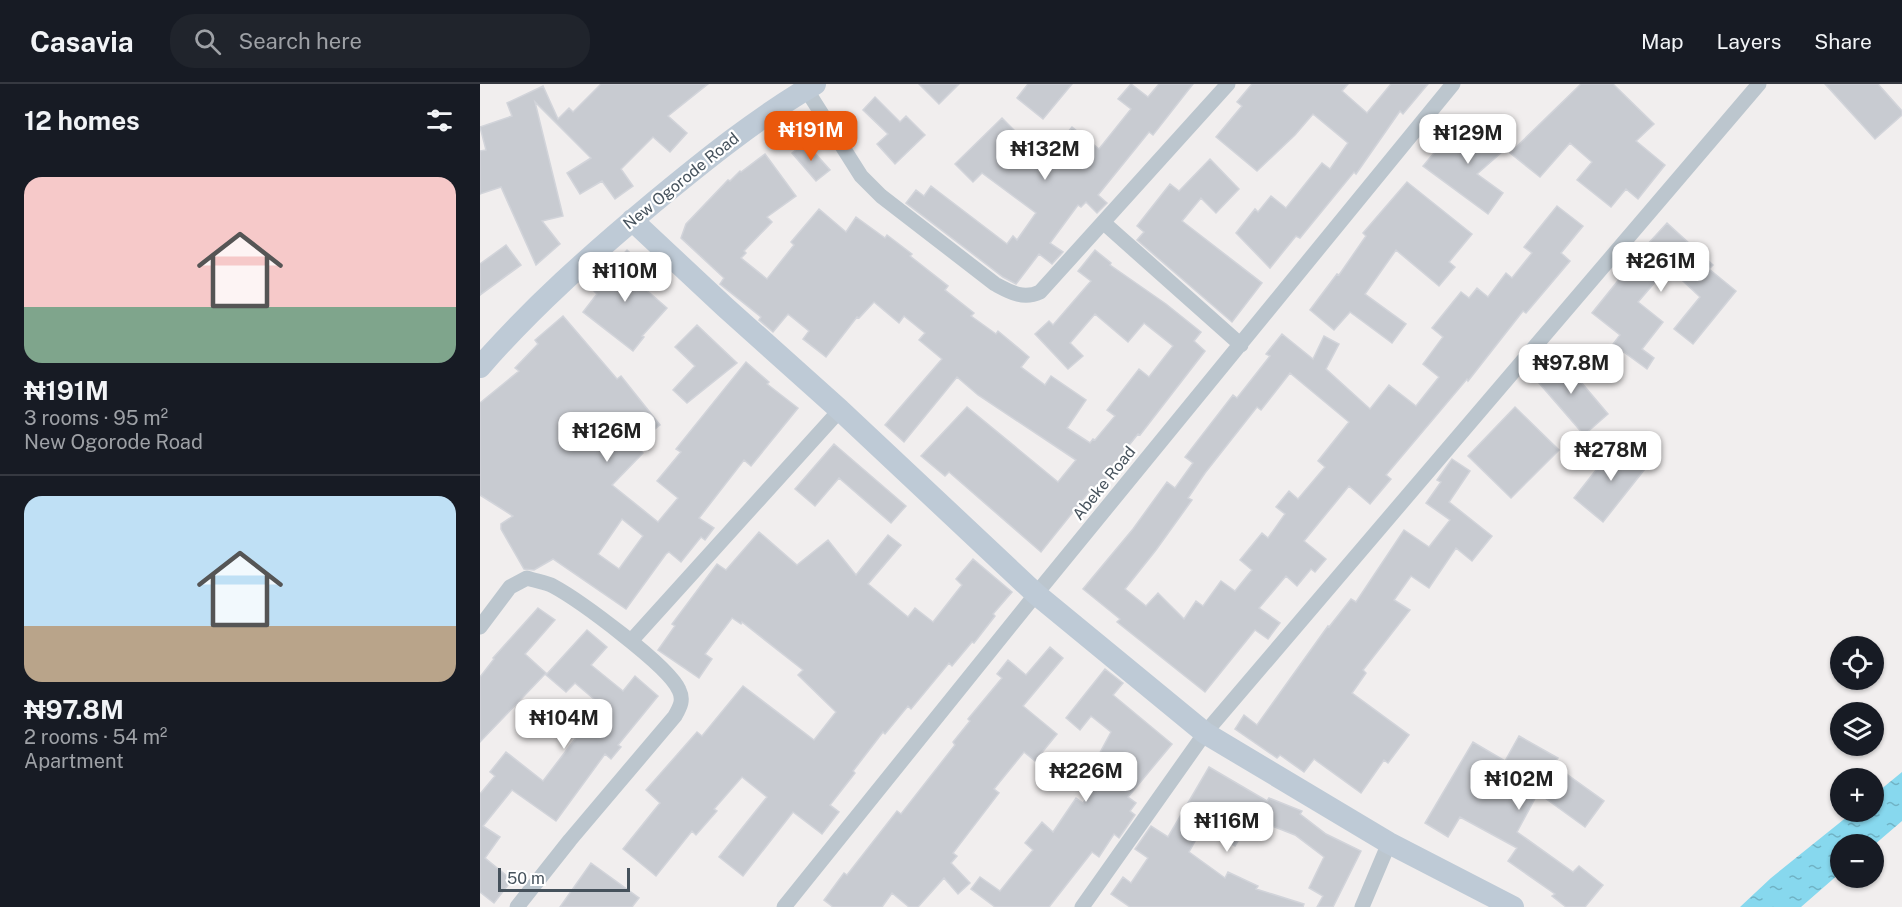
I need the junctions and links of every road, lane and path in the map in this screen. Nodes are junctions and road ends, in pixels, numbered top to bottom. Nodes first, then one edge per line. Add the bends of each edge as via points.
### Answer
1 (1228, 84) edge
2 (1453, 84) edge
3 (1759, 84) edge
4 (811, 87) edge
5 (632, 220) junction
6 (1104, 223) junction
7 (1241, 345) junction
8 (480, 367) edge
9 (840, 410) junction
10 (1036, 594) junction
11 (480, 627) edge
12 (631, 641) junction
13 (1205, 733) junction
14 (1389, 843) junction
15 (517, 907) edge
16 (784, 907) edge
17 (1082, 907) edge
18 (1362, 907) edge
19 (1513, 907) edge

1 - 6 street
2 - 7 street, Abeke Road
3 - 13 street
4 - 5 street, New Ogorode Road via 716,151
4 - 6 street via 861,176 994,284 1015,294 1031,296 1040,292
5 - 8 street, New Ogorode Road via 575,270
5 - 9 street
6 - 7 street
7 - 10 street, Abeke Road
9 - 10 street
9 - 12 street
10 - 13 street
10 - 16 street, Abeke Road
11 - 12 street via 510,587 526,578 551,584 573,597
12 - 15 street via 670,677 682,704
13 - 14 street
13 - 17 street
14 - 18 street
14 - 19 street

